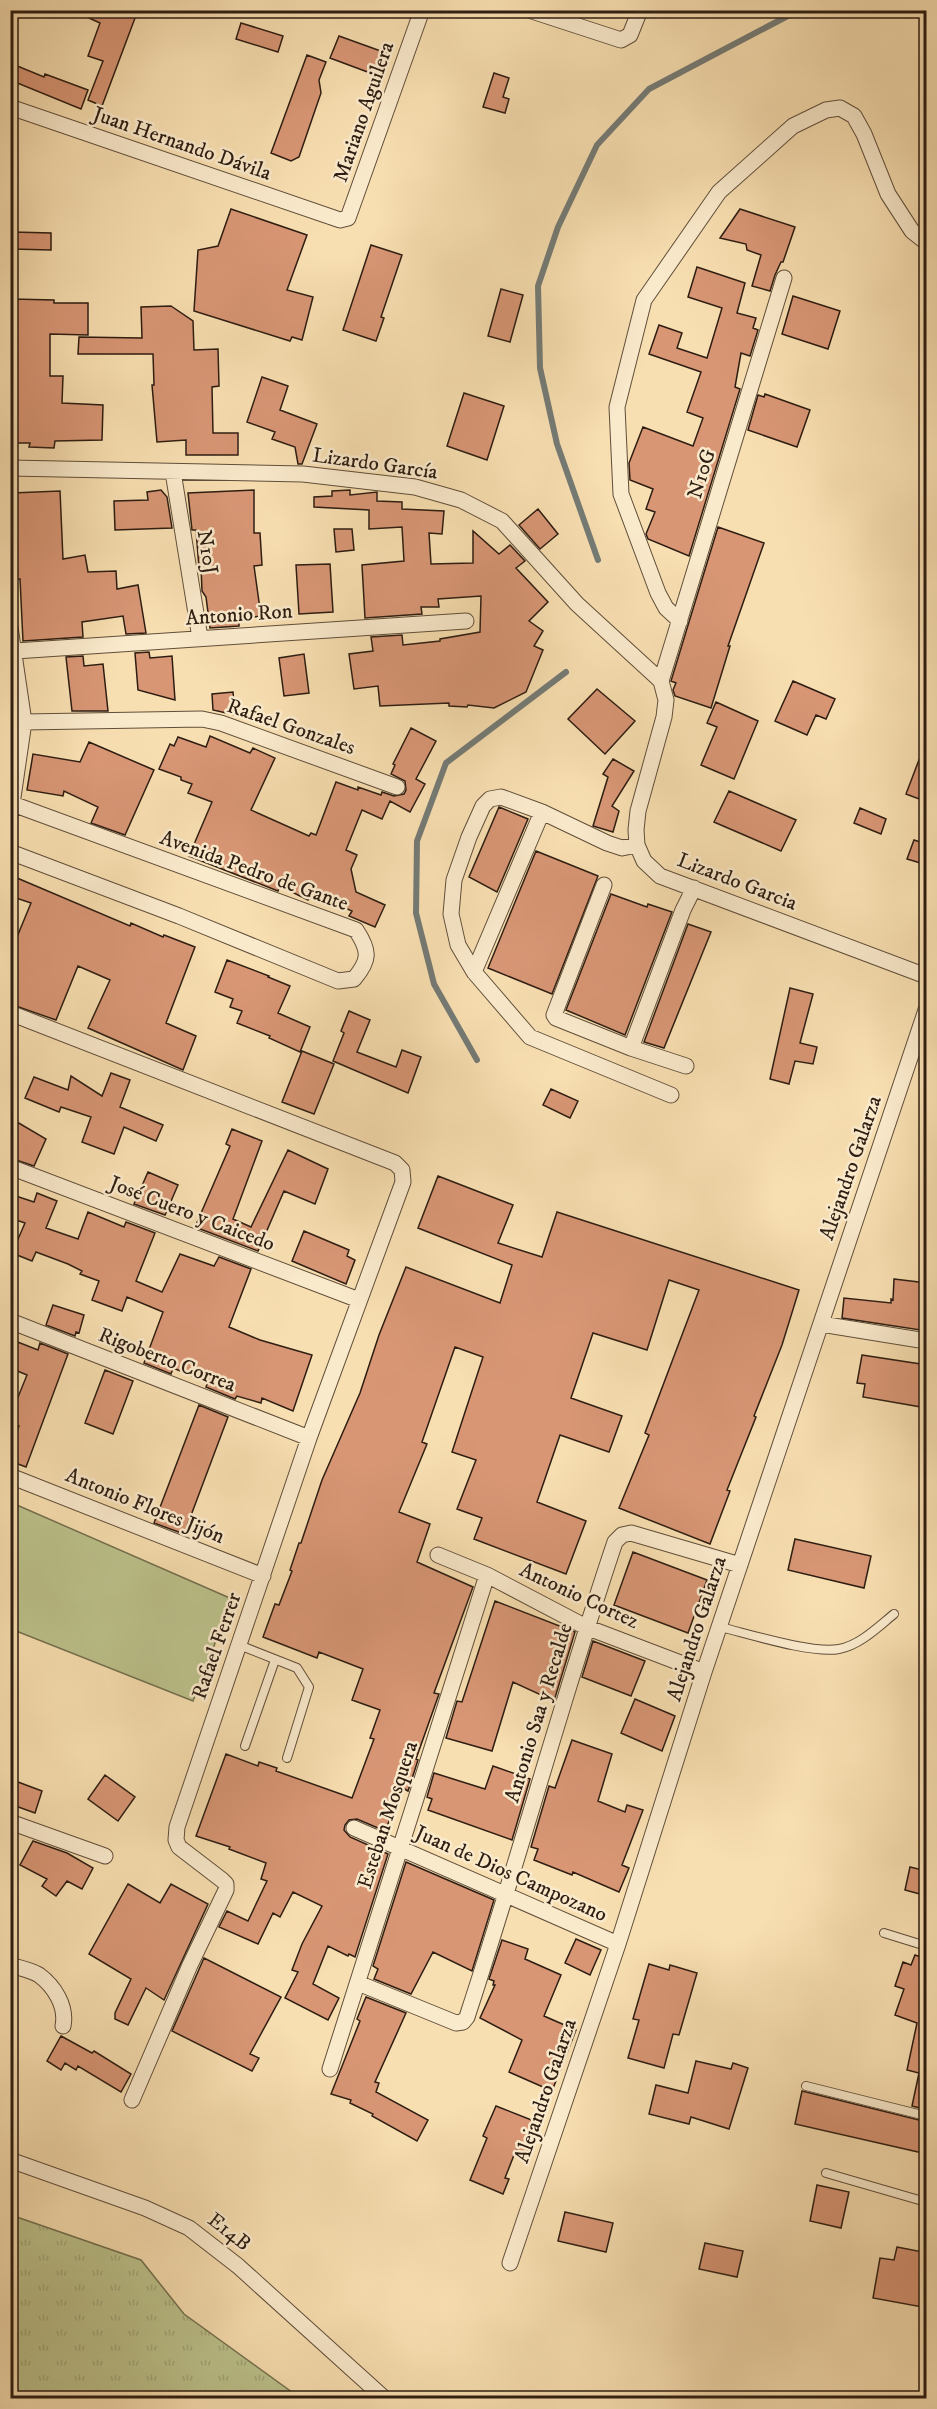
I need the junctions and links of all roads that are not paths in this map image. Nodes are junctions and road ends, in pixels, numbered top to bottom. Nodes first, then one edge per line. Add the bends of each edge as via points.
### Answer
1 (422, 10) edge
2 (529, 10) edge
3 (640, 10) edge
4 (10, 107) edge
5 (340, 220) joint
6 (927, 242) edge
7 (784, 278) dead end
8 (10, 468) edge
9 (173, 472) junction
10 (466, 621) dead end
11 (680, 621) junction
12 (10, 627) edge
13 (200, 638) junction
14 (15, 651) junction
15 (661, 681) junction
16 (24, 722) junction
17 (397, 787) dead end
18 (12, 807) edge
19 (542, 812) junction
20 (637, 845) junction
21 (10, 852) edge
22 (604, 885) dead end
23 (694, 888) junction
24 (474, 972) junction
25 (927, 976) edge
26 (927, 1010) edge
27 (10, 1013) edge
28 (631, 1048) junction
29 (686, 1066) dead end
30 (671, 1095) dead end
31 (10, 1167) edge
32 (360, 1300) junction
33 (10, 1321) edge
34 (821, 1324) junction
35 (927, 1341) edge
36 (309, 1438) junction
37 (10, 1476) edge
38 (438, 1555) dead end
39 (740, 1565) junction
40 (487, 1575) junction
41 (263, 1576) junction
42 (894, 1614) dead end
43 (586, 1627) junction
44 (720, 1628) junction
45 (240, 1645) junction
46 (275, 1660) junction
47 (704, 1672) junction
48 (245, 1746) dead end
49 (287, 1758) dead end
50 (10, 1822) edge
51 (354, 1828) dead end
52 (400, 1848) junction
53 (105, 1856) dead end
54 (506, 1896) junction
55 (884, 1933) dead end
56 (618, 1944) junction
57 (927, 1946) edge
58 (10, 1965) edge
59 (358, 1983) junction
60 (63, 2026) dead end
61 (330, 2069) dead end
62 (806, 2086) dead end
63 (132, 2100) dead end
64 (927, 2116) edge
65 (10, 2160) edge
66 (826, 2173) dead end
67 (927, 2202) edge
68 (510, 2263) dead end
69 (384, 2398) edge

1 - 5 street, Mariano Aguilera via 352,210 348,218
2 - 3 street via 621,40 630,35
4 - 5 street, Juan Hernando Dávila
6 - 11 street via 912,231 888,194 854,116 840,108 826,110 793,126 719,192 644,300 617,407 621,494 658,593
7 - 11 street, N10G
8 - 9 street, Lizardo García
9 - 13 street, N10J
9 - 15 street, Lizardo García via 303,474 415,487 461,500 502,520 577,604
10 - 13 street, Antonio Ron
11 - 15 street, N10G
12 - 14 street
13 - 14 street, Antonio Ron
14 - 16 street
15 - 20 street via 666,700 664,717 638,812
16 - 17 street, Rafael Gonzales via 202,719
16 - 18 street
18 - 21 street, Avenida Pedro de Gante via 356,930 367,946 365,966 354,979 338,981
19 - 20 street via 607,843 622,848
19 - 24 street
19 - 24 street via 501,797 490,799 469,837 454,879 452,914 458,945
20 - 23 street, Lizardo Garcia via 644,861 660,876
22 - 28 street via 554,1015
23 - 25 street, Lizardo Garcia
23 - 28 street
24 - 30 street via 531,1037
26 - 34 street, Alejandro Galarza
27 - 32 street, Rafael Ferrer via 395,1163 402,1170 403,1182
28 - 29 street
31 - 32 street, José Cuero y Caicedo
32 - 36 street, Rafael Ferrer
33 - 36 street, Rigoberto Correa
34 - 35 street
34 - 39 street, Alejandro Galarza
36 - 41 street, Rafael Ferrer
37 - 41 street, Antonio Flores Jijón
38 - 40 street, Antonio Cortez
39 - 43 street, Antonio Saa y Recalde via 631,1533 622,1535 615,1542
39 - 44 street, Alejandro Galarza
40 - 43 street, Antonio Cortez
40 - 52 street, Esteban Mosquera
41 - 45 street, Rafael Ferrer
42 - 44 lane via 861,1640 841,1649 822,1650
43 - 47 street, Antonio Cortez
43 - 54 street, Antonio Saa y Recalde
44 - 47 street, Alejandro Galarza
45 - 46 lane
45 - 63 street, Rafael Ferrer via 176,1833 179,1846 222,1880 226,1890
46 - 48 lane
46 - 49 lane via 297,1668 309,1687
47 - 56 street, Alejandro Galarza
50 - 53 street
51 - 52 street, Juan de Dios Campozano
52 - 54 street, Juan de Dios Campozano
52 - 59 street, Esteban Mosquera
54 - 56 street, Juan de Dios Campozano
54 - 59 street, Antonio Saa y Recalde via 463,2022 456,2023
55 - 57 lane
56 - 68 street, Alejandro Galarza
58 - 60 street via 38,1974 57,1993
59 - 61 street, Esteban Mosquera
62 - 64 lane
65 - 69 street, E14B via 145,2208 189,2228 238,2266
66 - 67 lane

